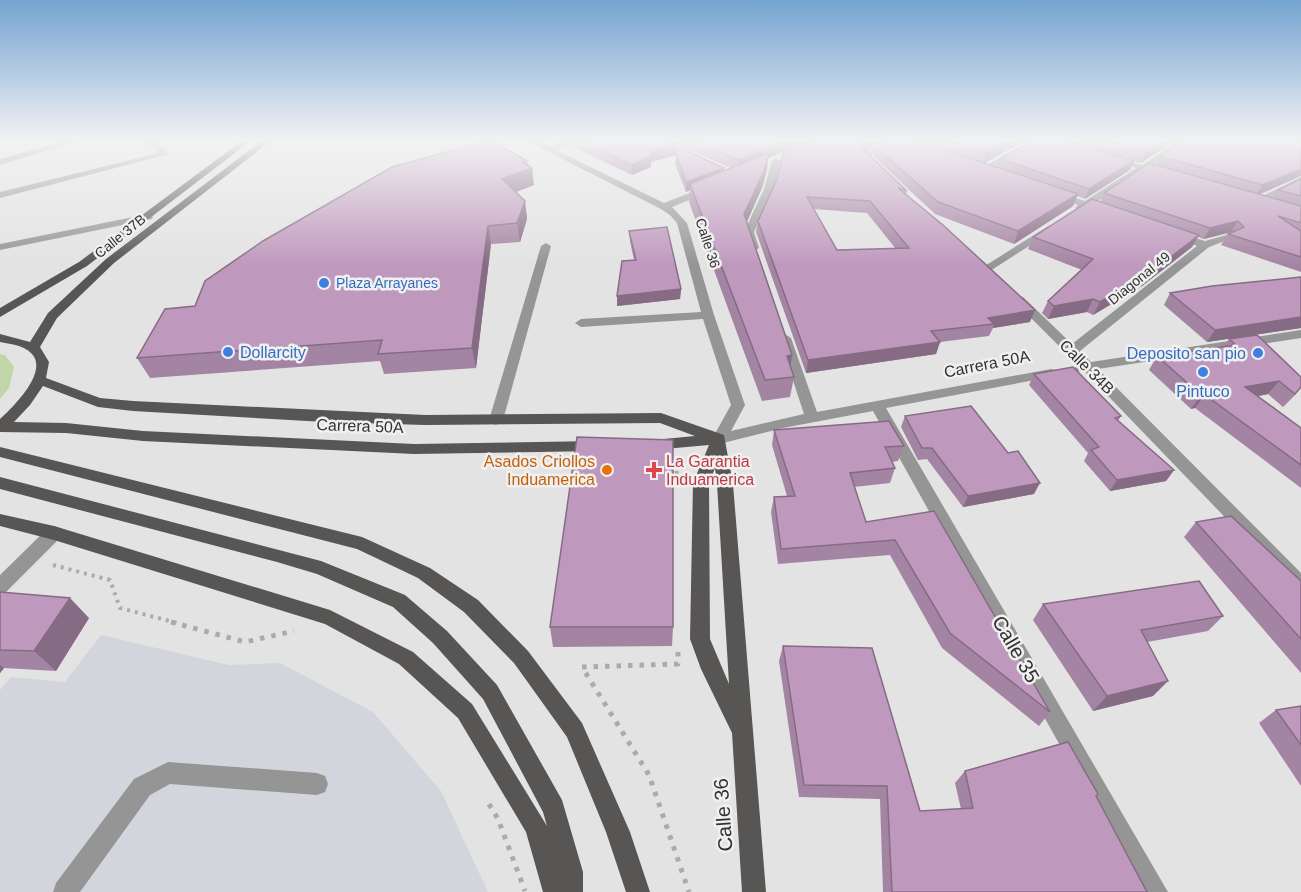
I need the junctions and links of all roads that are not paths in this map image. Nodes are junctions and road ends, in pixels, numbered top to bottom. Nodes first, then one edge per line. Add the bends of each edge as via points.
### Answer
1 (54, 182) edge
2 (194, 182) edge
3 (214, 182) edge
4 (612, 182) edge
5 (771, 182) edge
6 (1121, 182) edge
7 (1298, 182) edge
8 (716, 186) edge
9 (1044, 190) edge
10 (0, 195) edge
11 (1246, 198) edge
12 (1257, 201) junction
13 (1086, 204) junction
14 (1268, 205) edge
15 (664, 207) junction
16 (1076, 211) edge
17 (1118, 215) edge
18 (148, 217) junction
19 (1056, 224) edge
20 (1162, 230) edge
21 (1230, 237) edge
22 (1205, 244) junction
23 (546, 246) dead end
24 (0, 247) edge
25 (760, 265) edge
26 (986, 269) edge
27 (1012, 293) edge
28 (0, 313) edge
29 (708, 315) junction
30 (581, 323) dead end
31 (782, 330) edge
32 (1301, 334) edge
33 (0, 338) edge
34 (1250, 341) junction
35 (33, 348) junction
36 (1072, 351) junction
37 (1267, 358) edge
38 (1087, 367) junction
39 (41, 381) junction
40 (877, 406) junction
41 (812, 417) junction
42 (496, 420) junction
43 (0, 427) edge
44 (719, 439) junction
45 (615, 446) edge
46 (637, 446) edge
47 (0, 452) edge
48 (0, 483) edge
49 (0, 520) edge
50 (54, 533) junction
51 (1301, 585) edge
52 (0, 587) edge
53 (743, 734) junction
54 (317, 784) dead end
55 (65, 892) edge
56 (555, 892) edge
57 (572, 892) edge
58 (638, 892) edge
59 (754, 892) edge
60 (1156, 892) edge

1 - 10 street
2 - 18 main road, Calle 37B
3 - 35 main road, Calle 37B via 110,261 52,316
4 - 15 street, Calle 36
5 - 25 street via 748,232
6 - 13 street
7 - 12 street
8 - 15 street
9 - 13 street
11 - 12 street
12 - 14 street
13 - 16 street
13 - 17 street
15 - 29 street, Calle 36 via 682,223
18 - 24 street
18 - 28 main road, Calle 37B via 83,264
19 - 26 street
20 - 22 street
21 - 22 street, Diagonal 49
22 - 36 street, Diagonal 49
23 - 42 street
27 - 36 street, Calle 34B
29 - 30 street
29 - 44 street, Calle 36 via 738,405
31 - 41 street
32 - 34 street, Carrera 50A
33 - 35 main road
34 - 37 street
34 - 38 street, Carrera 50A
35 - 39 main road via 42,359
36 - 38 street, Calle 34B
38 - 40 street, Carrera 50A
38 - 51 street, Calle 34B
39 - 42 main road, Carrera 50A via 98,402 133,406 325,417
39 - 43 main road via 22,408
40 - 41 street, Carrera 50A
40 - 60 street, Calle 35
41 - 44 street, Carrera 50A
42 - 44 main road, Carrera 50A via 661,418
43 - 45 main road, Carrera 50A via 414,449
44 - 46 main road, Carrera 50A
44 - 53 main road, Calle 36
44 - 53 main road, Calle 36 via 701,483 700,639
47 - 58 main road via 362,544 424,573 471,606 521,657 575,730 618,832
48 - 57 main road via 321,568 399,601 440,637 490,692 554,808 571,872
49 - 50 main road
50 - 52 street
50 - 56 main road via 330,618 406,658 465,711 536,827
53 - 59 main road, Calle 36
54 - 55 street via 168,773 142,786

